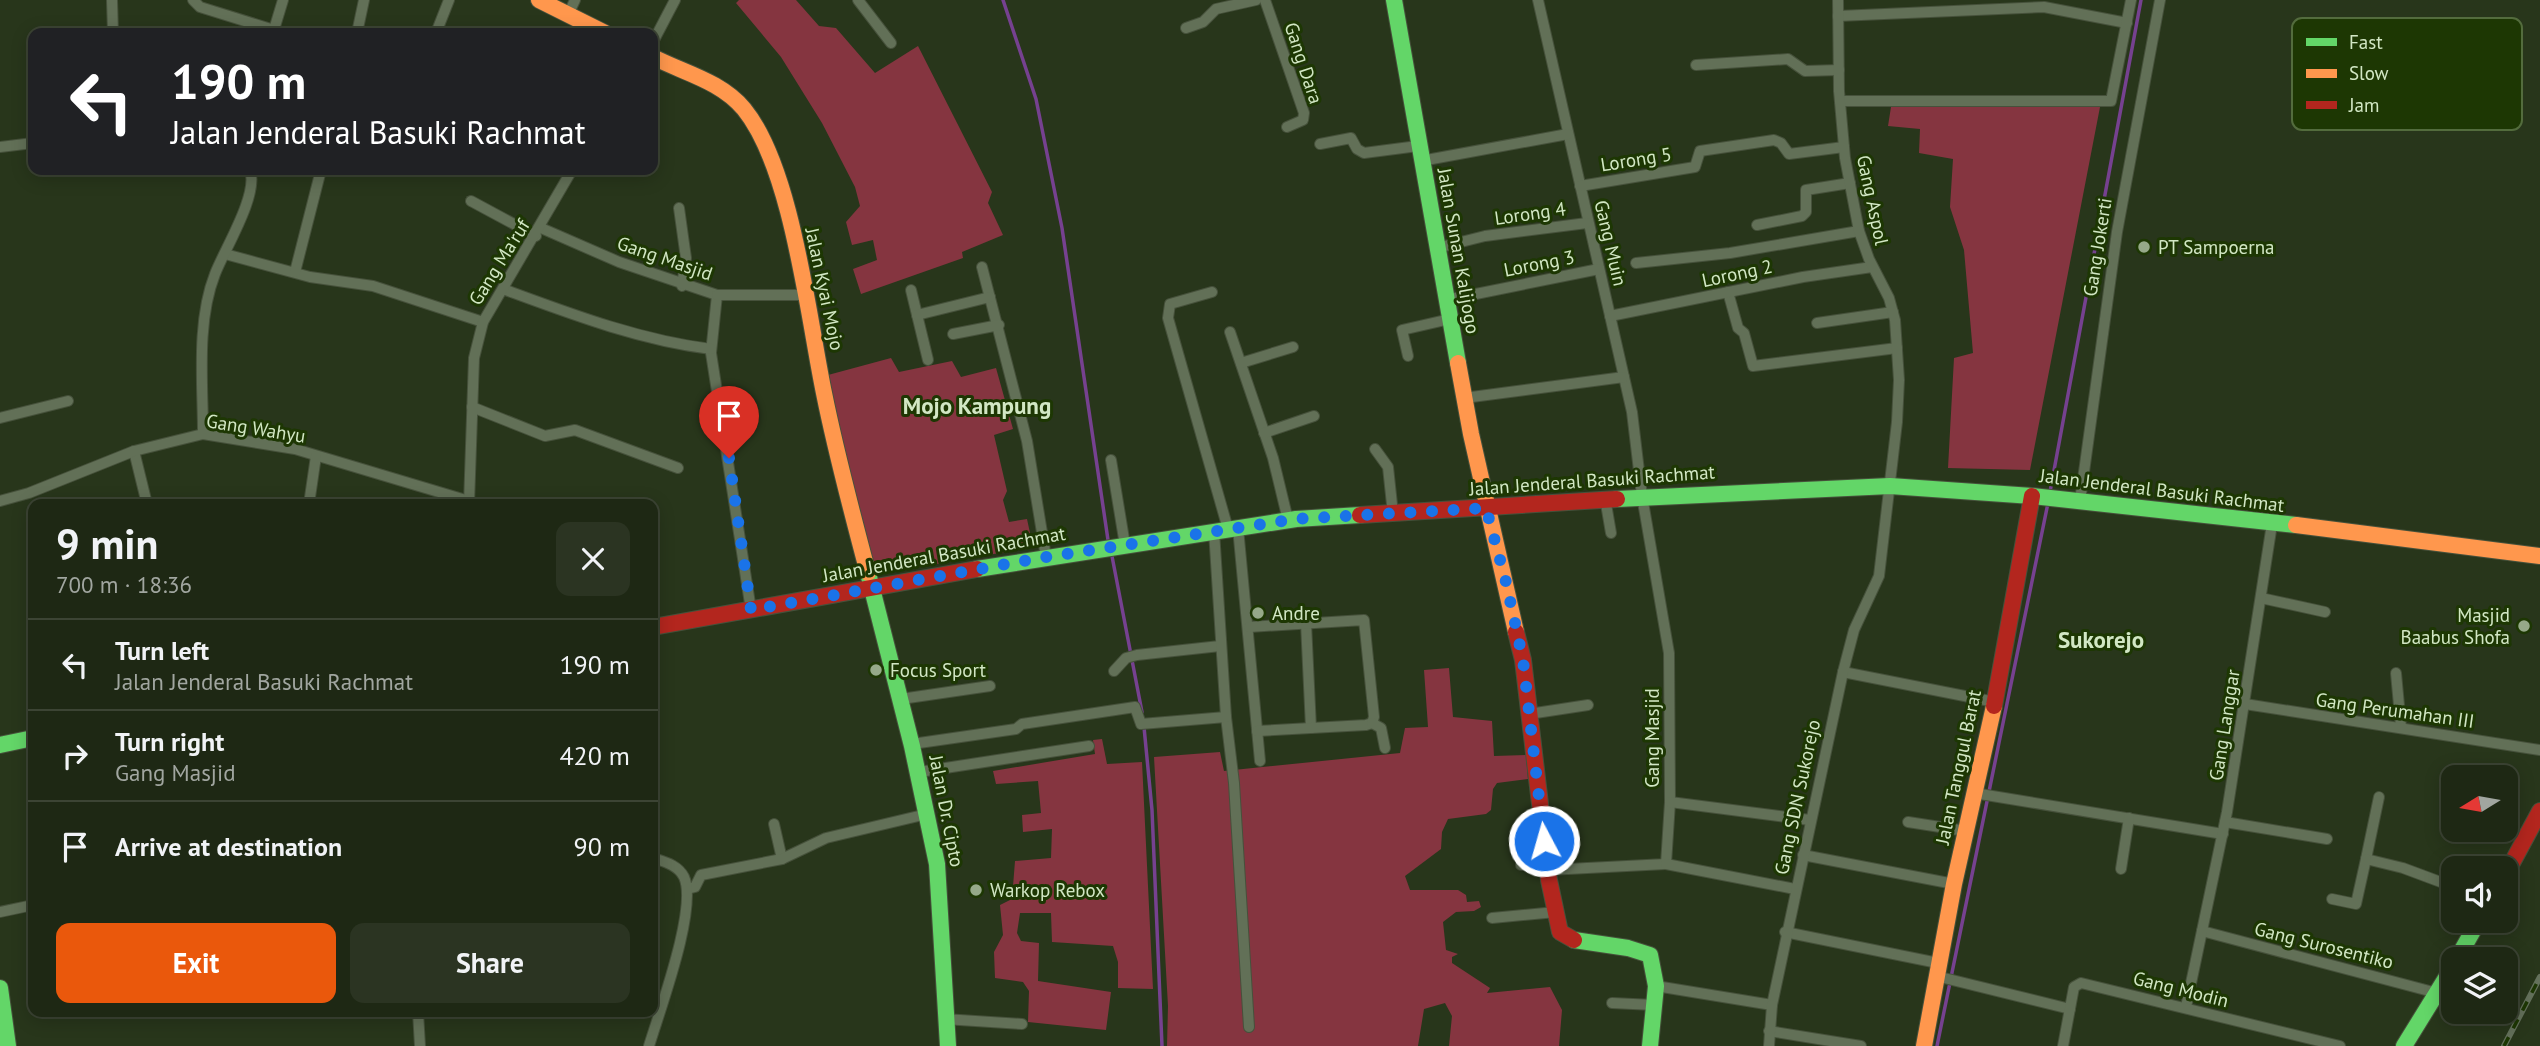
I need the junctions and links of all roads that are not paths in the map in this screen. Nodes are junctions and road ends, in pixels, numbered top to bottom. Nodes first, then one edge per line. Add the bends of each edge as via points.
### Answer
1 (112, 0) edge
2 (192, 0) edge
3 (283, 0) edge
4 (364, 0) edge
5 (449, 0) edge
6 (539, 0) edge
7 (675, 0) edge
8 (858, 0) edge
9 (1255, 0) edge
10 (1265, 0) edge
11 (1394, 0) edge
12 (1538, 0) edge
13 (1838, 0) edge
14 (2131, 0) edge
15 (2160, 0) edge
16 (571, 7) edge
17 (1838, 16) junction
18 (2127, 23) junction
19 (113, 28) edge
20 (264, 28) edge
21 (274, 28) edge
22 (358, 28) edge
23 (438, 28) edge
24 (598, 28) edge
25 (1186, 28) dead end
26 (658, 32) edge
27 (891, 43) dead end
28 (658, 59) edge
29 (1696, 65) dead end
30 (1839, 70) junction
31 (1840, 101) junction
32 (1287, 127) dead end
33 (1568, 134) junction
34 (28, 144) edge
35 (1320, 144) dead end
36 (1844, 147) junction
37 (0, 148) edge
38 (1420, 154) junction
39 (251, 175) edge
40 (320, 175) edge
41 (569, 175) edge
42 (1850, 183) junction
43 (1580, 186) junction
44 (471, 201) dead end
45 (679, 208) dead end
46 (1587, 223) junction
47 (1757, 225) dead end
48 (1859, 231) junction
49 (538, 232) junction
50 (1437, 248) junction
51 (225, 254) junction
52 (1636, 263) dead end
53 (982, 267) dead end
54 (1872, 267) junction
55 (1599, 269) junction
56 (295, 272) junction
57 (682, 286) junction
58 (503, 289) junction
59 (911, 290) dead end
60 (1212, 292) dead end
61 (1728, 292) junction
62 (717, 295) junction
63 (806, 295) junction
64 (990, 297) junction
65 (1446, 300) junction
66 (1893, 312) junction
67 (917, 315) junction
68 (1610, 316) junction
69 (1450, 319) junction
70 (482, 322) junction
71 (1817, 323) dead end
72 (999, 325) junction
73 (1230, 332) dead end
74 (953, 334) dead end
75 (1293, 347) dead end
76 (1897, 348) junction
77 (711, 349) junction
78 (1408, 356) dead end
79 (928, 360) dead end
80 (1241, 363) junction
81 (1624, 377) junction
82 (1464, 398) junction
83 (68, 401) dead end
84 (472, 407) junction
85 (1314, 416) dead end
86 (0, 418) edge
87 (1264, 433) junction
88 (203, 434) junction
89 (1375, 449) dead end
90 (134, 451) junction
91 (316, 456) junction
92 (1111, 460) dead end
93 (678, 468) dead end
94 (1890, 486) junction
95 (1642, 496) junction
96 (2033, 496) junction
97 (1605, 498) junction
98 (28, 499) edge
99 (31, 499) edge
100 (146, 499) edge
101 (310, 499) edge
102 (456, 499) edge
103 (469, 499) edge
104 (2072, 500) junction
105 (0, 501) edge
106 (1486, 508) junction
107 (1393, 514) junction
108 (1288, 520) junction
109 (2272, 524) junction
110 (1227, 530) junction
111 (1611, 533) dead end
112 (1124, 545) junction
113 (2540, 556) edge
114 (1046, 557) junction
115 (870, 589) junction
116 (2261, 598) junction
117 (751, 610) junction
118 (2325, 612) dead end
119 (1306, 623) junction
120 (658, 626) edge
121 (1249, 627) junction
122 (1220, 646) junction
123 (1114, 671) dead end
124 (1843, 672) junction
125 (2396, 673) dead end
126 (990, 686) dead end
127 (901, 699) junction
128 (1994, 702) junction
129 (2245, 704) junction
130 (1588, 705) dead end
131 (1530, 713) junction
132 (1226, 717) junction
133 (1372, 723) junction
134 (2401, 727) junction
135 (1311, 728) junction
136 (1257, 732) junction
137 (28, 739) edge
138 (912, 744) junction
139 (0, 745) edge
140 (1089, 746) dead end
141 (1385, 748) dead end
142 (2540, 750) edge
143 (1260, 761) dead end
144 (919, 772) junction
145 (1981, 794) junction
146 (2379, 797) dead end
147 (1670, 802) junction
148 (2540, 811) edge
149 (927, 814) junction
150 (2129, 818) junction
151 (1810, 820) junction
152 (1908, 822) dead end
153 (2225, 822) junction
154 (774, 824) dead end
155 (1966, 831) junction
156 (2223, 834) junction
157 (2327, 839) dead end
158 (1803, 855) junction
159 (2516, 856) edge
160 (782, 859) junction
161 (2366, 859) junction
162 (658, 860) edge
163 (1666, 864) junction
164 (1521, 865) dead end
165 (1548, 867) junction
166 (2121, 869) dead end
167 (2441, 882) edge
168 (1954, 884) junction
169 (687, 889) junction
170 (1795, 889) junction
171 (2332, 899) dead end
172 (28, 906) edge
173 (0, 912) edge
174 (1556, 912) junction
175 (1492, 918) dead end
176 (2202, 931) junction
177 (1786, 932) junction
178 (1939, 972) junction
179 (1656, 986) junction
180 (2441, 986) edge
181 (0, 988) edge
182 (2437, 993) junction
183 (1612, 1003) dead end
184 (1654, 1004) junction
185 (1772, 1005) junction
186 (2186, 1007) junction
187 (2070, 1009) junction
188 (658, 1014) edge
189 (418, 1017) edge
190 (657, 1017) edge
191 (944, 1018) junction
192 (1021, 1024) dead end
193 (1249, 1027) dead end
194 (1769, 1031) junction
195 (8, 1046) edge
196 (420, 1046) edge
197 (649, 1046) edge
198 (948, 1046) edge
199 (1650, 1046) edge
200 (1769, 1046) edge
201 (1861, 1046) edge
202 (1924, 1046) edge
203 (2063, 1046) edge
204 (2340, 1046) edge
205 (2404, 1046) edge

1 - 19 street
2 - 20 street via 200,7
3 - 21 street
4 - 22 street
5 - 23 street
6 - 16 main road
7 - 26 street
8 - 27 street
9 - 25 street via 1216,9 1203,22
10 - 32 street, Gang Dara via 1304,113 1303,120
11 - 38 main road, Jalan Sunan Kalijogo
12 - 33 street, Gang Muin
13 - 17 street, Gang Aspol
14 - 18 street
15 - 104 street, Gang Jokerti
16 - 24 main road
17 - 18 street via 2044,7
17 - 30 street, Gang Aspol
18 - 31 street via 2111,101
28 - 63 main road, Jalan Kyai Mojo via 732,94 757,129 776,172
29 - 30 street via 1788,59 1805,71
30 - 31 street, Gang Aspol
31 - 36 street, Gang Aspol
33 - 38 street
33 - 43 street, Gang Muin
34 - 37 street
35 - 38 street via 1351,138 1364,153
36 - 42 street, Gang Aspol
36 - 43 street, Lorong 5 via 1789,154 1774,140 1700,151 1695,167
38 - 50 main road, Jalan Sunan Kalijogo
39 - 51 street via 241,222
40 - 56 street
41 - 49 street, Gang Ma'ruf
42 - 47 street via 1806,190 1802,216
42 - 48 street, Gang Aspol
43 - 46 street, Gang Muin
44 - 49 street, Gang Masjid
45 - 57 street via 686,258
46 - 50 street, Lorong 4 via 1485,236
46 - 55 street, Gang Muin
48 - 52 street
48 - 54 street, Gang Aspol
49 - 57 street, Gang Masjid
49 - 58 street, Gang Ma'ruf
50 - 65 main road, Jalan Sunan Kalijogo
51 - 56 street
51 - 88 street via 214,276 205,321
53 - 64 street
54 - 61 street, Lorong 2
54 - 66 street, Gang Aspol
55 - 65 street, Lorong 3
55 - 68 street, Gang Muin
56 - 70 street via 373,286
57 - 62 street, Gang Masjid
58 - 70 street, Gang Ma'ruf
58 - 77 street via 669,344
59 - 67 street
60 - 110 street via 1171,304 1167,311
61 - 68 street, Lorong 2
61 - 76 street via 1753,366
62 - 63 street
62 - 77 street, Gang Masjid
63 - 115 main road, Jalan Kyai Mojo
64 - 67 street
64 - 72 street
65 - 69 main road, Jalan Sunan Kalijogo
66 - 71 street
66 - 76 street, Gang Aspol
67 - 79 street
68 - 81 street, Gang Muin
69 - 78 street via 1402,330
69 - 82 main road, Jalan Sunan Kalijogo
70 - 84 street, Gang Ma'ruf via 474,358
72 - 74 street
72 - 114 street via 1027,441
73 - 80 street
75 - 80 street
76 - 94 street, Gang Aspol via 1897,422
77 - 117 street, Gang Masjid
80 - 87 street
81 - 82 street
81 - 95 street, Gang Muin
82 - 106 main road, Jalan Sunan Kalijogo
83 - 86 street
84 - 93 street via 545,436 575,430
84 - 103 street, Gang Ma'ruf
85 - 87 street
87 - 108 street
88 - 90 street, Gang Wahyu
88 - 91 street, Gang Wahyu
89 - 107 street via 1388,467
90 - 99 street, Gang Wahyu
90 - 100 street
91 - 101 street
91 - 102 street, Gang Wahyu
92 - 112 street
94 - 95 main road, Jalan Jenderal Basuki Rachmat
94 - 96 main road, Jalan Jenderal Basuki Rachmat
94 - 124 street, Gang SDN Sukorejo via 1879,576 1854,630
95 - 97 main road, Jalan Jenderal Basuki Rachmat
95 - 147 street, Gang Masjid via 1669,653
96 - 104 main road, Jalan Jenderal Basuki Rachmat
96 - 128 main road, Jalan Tanggul Barat
97 - 106 main road, Jalan Jenderal Basuki Rachmat
97 - 111 street
98 - 105 street, Gang Wahyu
104 - 109 main road, Jalan Jenderal Basuki Rachmat
106 - 107 main road, Jalan Jenderal Basuki Rachmat
106 - 131 main road, Jalan Sunan Kalijogo via 1523,660
107 - 108 main road, Jalan Jenderal Basuki Rachmat
108 - 110 main road, Jalan Jenderal Basuki Rachmat
109 - 113 main road, Jalan Jenderal Basuki Rachmat
109 - 116 street, Gang Langgar
110 - 112 main road, Jalan Jenderal Basuki Rachmat
110 - 121 street
110 - 122 street
112 - 114 main road, Jalan Jenderal Basuki Rachmat
114 - 115 main road, Jalan Jenderal Basuki Rachmat
115 - 117 main road, Jalan Jenderal Basuki Rachmat
115 - 127 main road, Jalan Dr. Cipto
116 - 118 street
116 - 129 street, Gang Langgar
117 - 120 main road, Jalan Jenderal Basuki Rachmat
119 - 121 street
119 - 133 street via 1364,620
119 - 135 street
121 - 136 street
122 - 123 street via 1131,656
122 - 132 street
124 - 128 street
124 - 151 street, Gang SDN Sukorejo
125 - 134 street
126 - 127 street
127 - 138 main road, Jalan Dr. Cipto
128 - 145 main road, Jalan Tanggul Barat
129 - 134 street, Gang Perumahan III
129 - 153 street, Gang Langgar
130 - 131 street
131 - 165 main road, Jalan Sunan Kalijogo
132 - 138 street via 1146,723 1135,707
132 - 193 street
133 - 135 street
133 - 141 street via 1381,728
134 - 142 street, Gang Perumahan III
135 - 136 street
136 - 143 street
137 - 139 main road
138 - 144 main road, Jalan Dr. Cipto
140 - 144 street
144 - 149 main road, Jalan Dr. Cipto
145 - 150 street
145 - 155 main road, Jalan Tanggul Barat
146 - 161 street
147 - 151 street
147 - 163 street, Gang Masjid
148 - 159 main road
149 - 160 street via 826,838
149 - 191 main road, Jalan Dr. Cipto via 942,914
150 - 156 street
150 - 166 street
151 - 158 street, Gang SDN Sukorejo
152 - 155 street
153 - 156 street, Gang Langgar
153 - 157 street
154 - 160 street
155 - 168 main road, Jalan Tanggul Barat
156 - 176 street, Gang Langgar
158 - 168 street
158 - 170 street, Gang SDN Sukorejo
160 - 169 street via 701,875 695,887
161 - 167 street
161 - 171 street via 2356,904
162 - 169 street via 675,866
163 - 165 street
163 - 170 street
164 - 165 street
165 - 174 main road, Jalan Sunan Kalijogo
168 - 178 main road, Jalan Tanggul Barat
169 - 188 street via 687,912
170 - 177 street, Gang SDN Sukorejo
172 - 173 street
174 - 175 street
174 - 179 main road via 1565,937 1631,947 1650,956
176 - 182 street, Gang Surosentiko
176 - 186 street, Gang Langgar
177 - 178 street
177 - 185 street, Gang SDN Sukorejo
178 - 187 street via 1958,982
178 - 202 main road, Jalan Tanggul Barat
179 - 184 main road
179 - 185 street
180 - 182 main road
181 - 195 main road
182 - 205 main road
183 - 184 street
184 - 199 main road
185 - 194 street, Gang SDN Sukorejo
186 - 187 street, Gang Modin via 2078,983
186 - 204 street, Gang Modin
187 - 203 street, Gang Modin
189 - 196 street
190 - 197 street
191 - 192 street
191 - 198 main road, Jalan Dr. Cipto
194 - 200 street, Gang SDN Sukorejo
194 - 201 street

